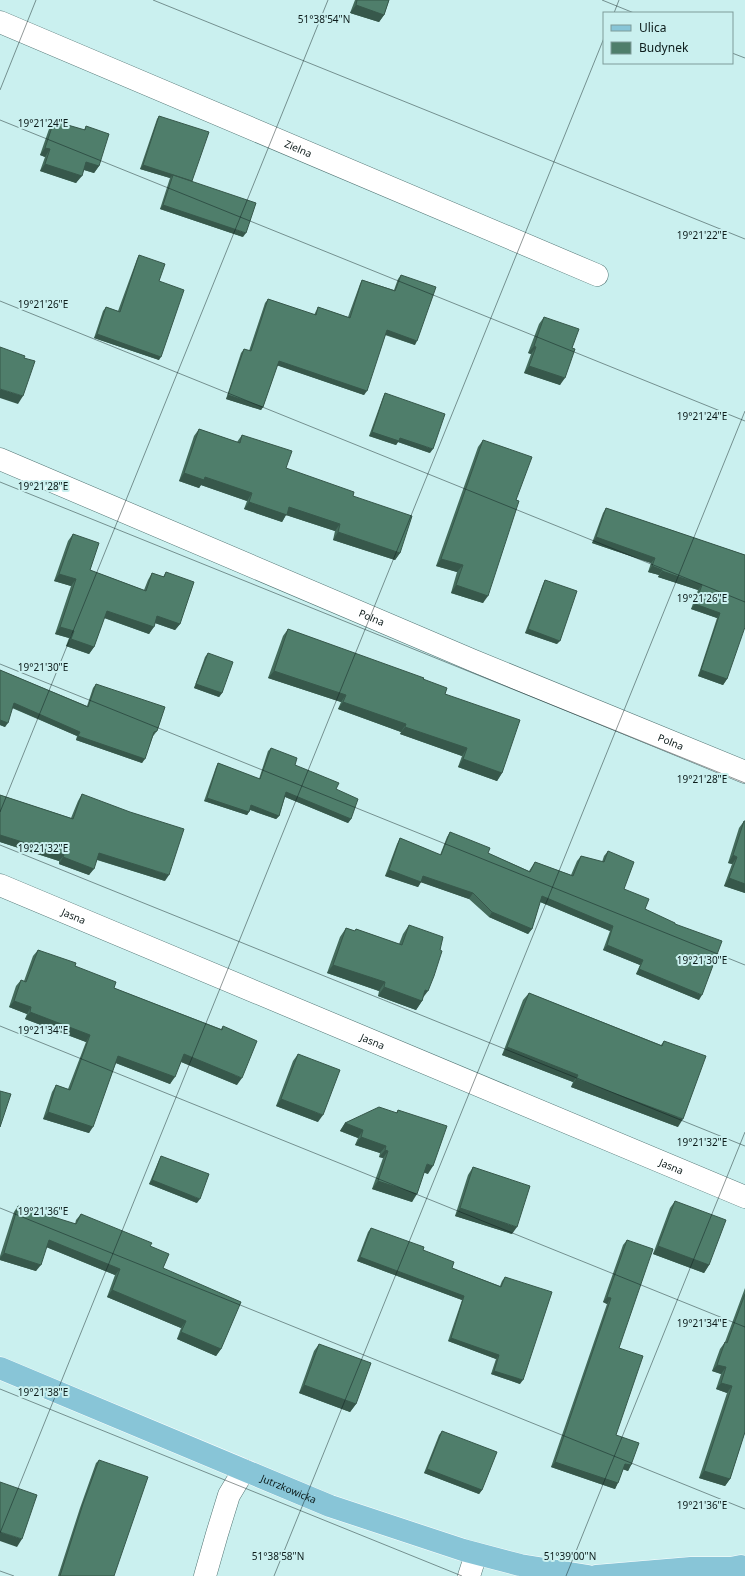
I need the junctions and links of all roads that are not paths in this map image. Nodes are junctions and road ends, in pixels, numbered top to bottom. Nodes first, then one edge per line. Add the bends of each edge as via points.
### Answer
1 (0, 22) edge
2 (597, 275) dead end
3 (0, 459) edge
4 (745, 772) edge
5 (0, 885) edge
6 (745, 1197) edge
7 (0, 1368) edge
8 (244, 1470) junction
9 (476, 1554) junction
10 (741, 1568) edge
11 (205, 1576) edge
12 (469, 1576) edge
13 (588, 1576) edge
14 (596, 1576) edge

1 - 2 street, Zielna
3 - 4 street, Polna via 472,660
5 - 6 street, Jasna
7 - 8 main road, Jutrzkowicka
8 - 9 main road, Jutrzkowicka via 330,1506
8 - 11 street via 230,1495
9 - 12 street
9 - 13 main road, Jutrzkowicka via 520,1565
10 - 14 main road via 691,1568

